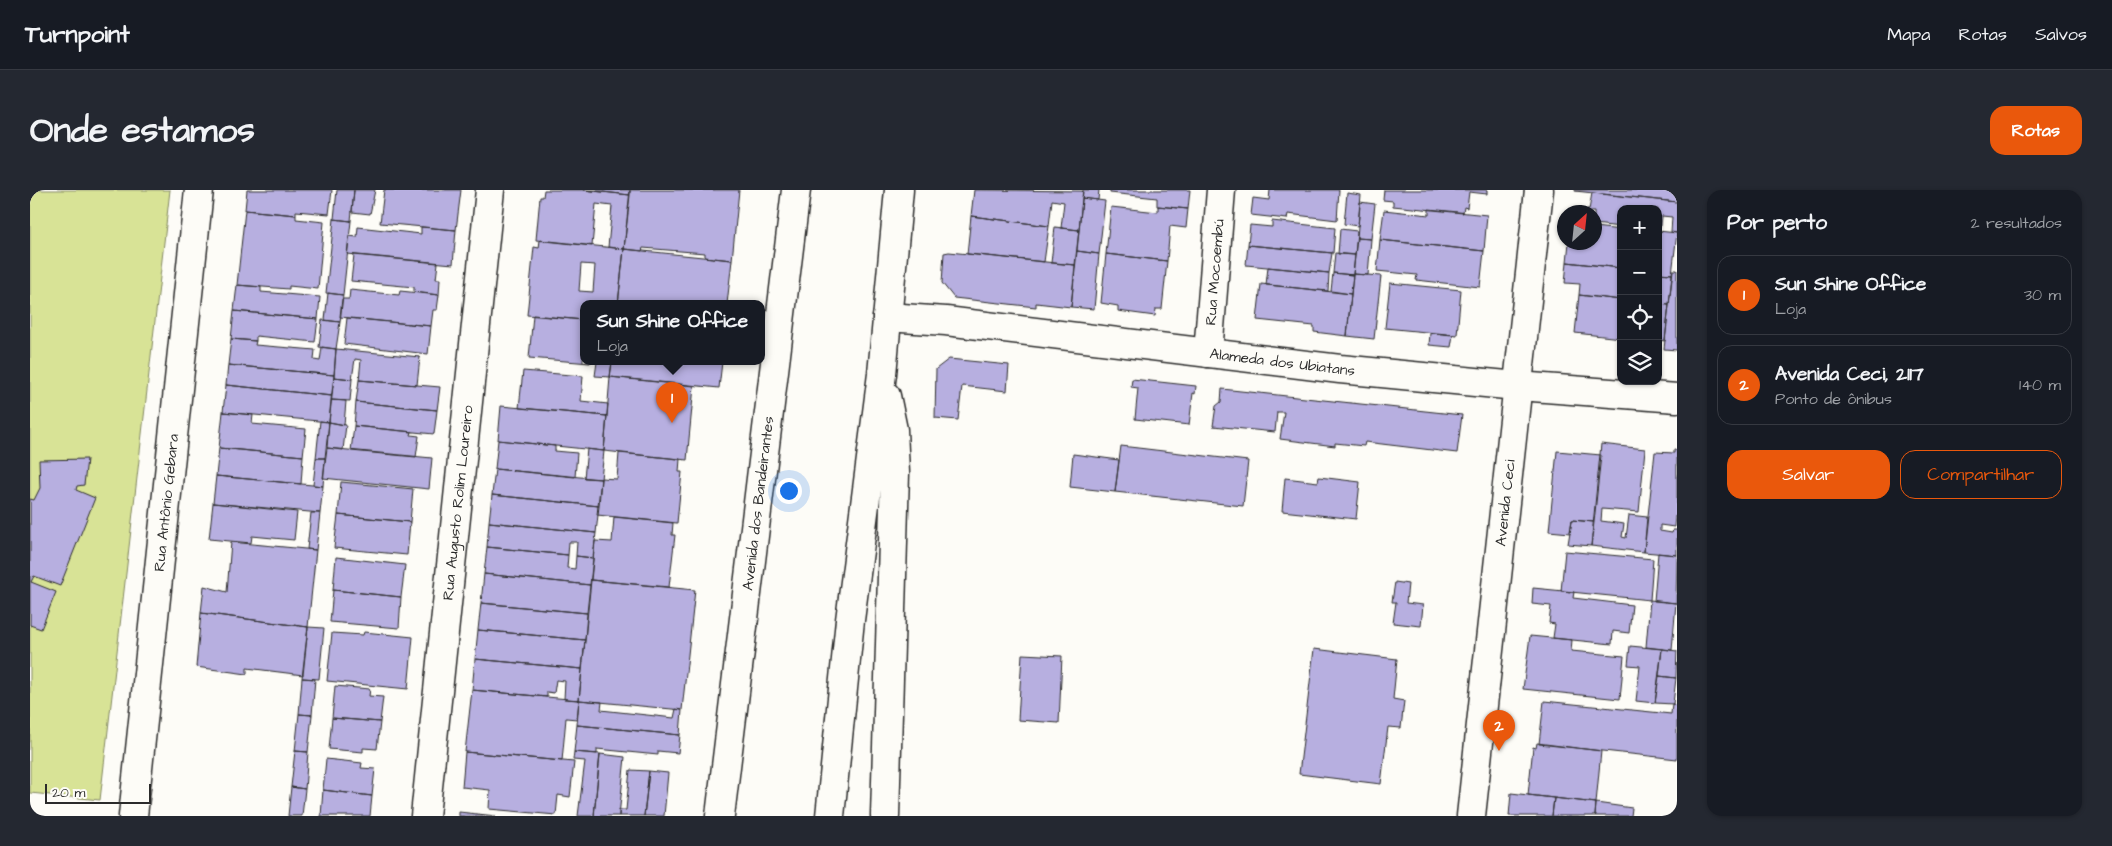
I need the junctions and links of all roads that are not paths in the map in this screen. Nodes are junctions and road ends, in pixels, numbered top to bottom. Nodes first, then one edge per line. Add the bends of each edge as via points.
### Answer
1 (198, 190) edge
2 (490, 190) edge
3 (796, 190) edge
4 (899, 190) edge
5 (1221, 190) edge
6 (1539, 190) edge
7 (886, 317) junction
8 (1208, 353) junction
9 (882, 374) junction
10 (1517, 386) junction
11 (1677, 398) edge
12 (133, 816) edge
13 (425, 816) edge
14 (720, 816) edge
15 (830, 816) edge
16 (885, 816) edge
17 (1472, 816) edge

1 - 12 main road, Rua Antônio Gebara
2 - 13 main road, Rua Augusto Rolim Loureiro
3 - 14 main road, Avenida dos Bandeirantes
4 - 7 main road
5 - 8 main road, Rua Mocoembú
6 - 10 main road, Avenida Ceci
7 - 8 main road, Alameda dos Ubiatans
7 - 9 main road
8 - 10 main road, Alameda dos Ubiatans
9 - 15 main road via 850,620
9 - 16 main road via 893,430 895,473
10 - 11 main road, Alameda dos Ubiatans
10 - 17 main road, Avenida Ceci

